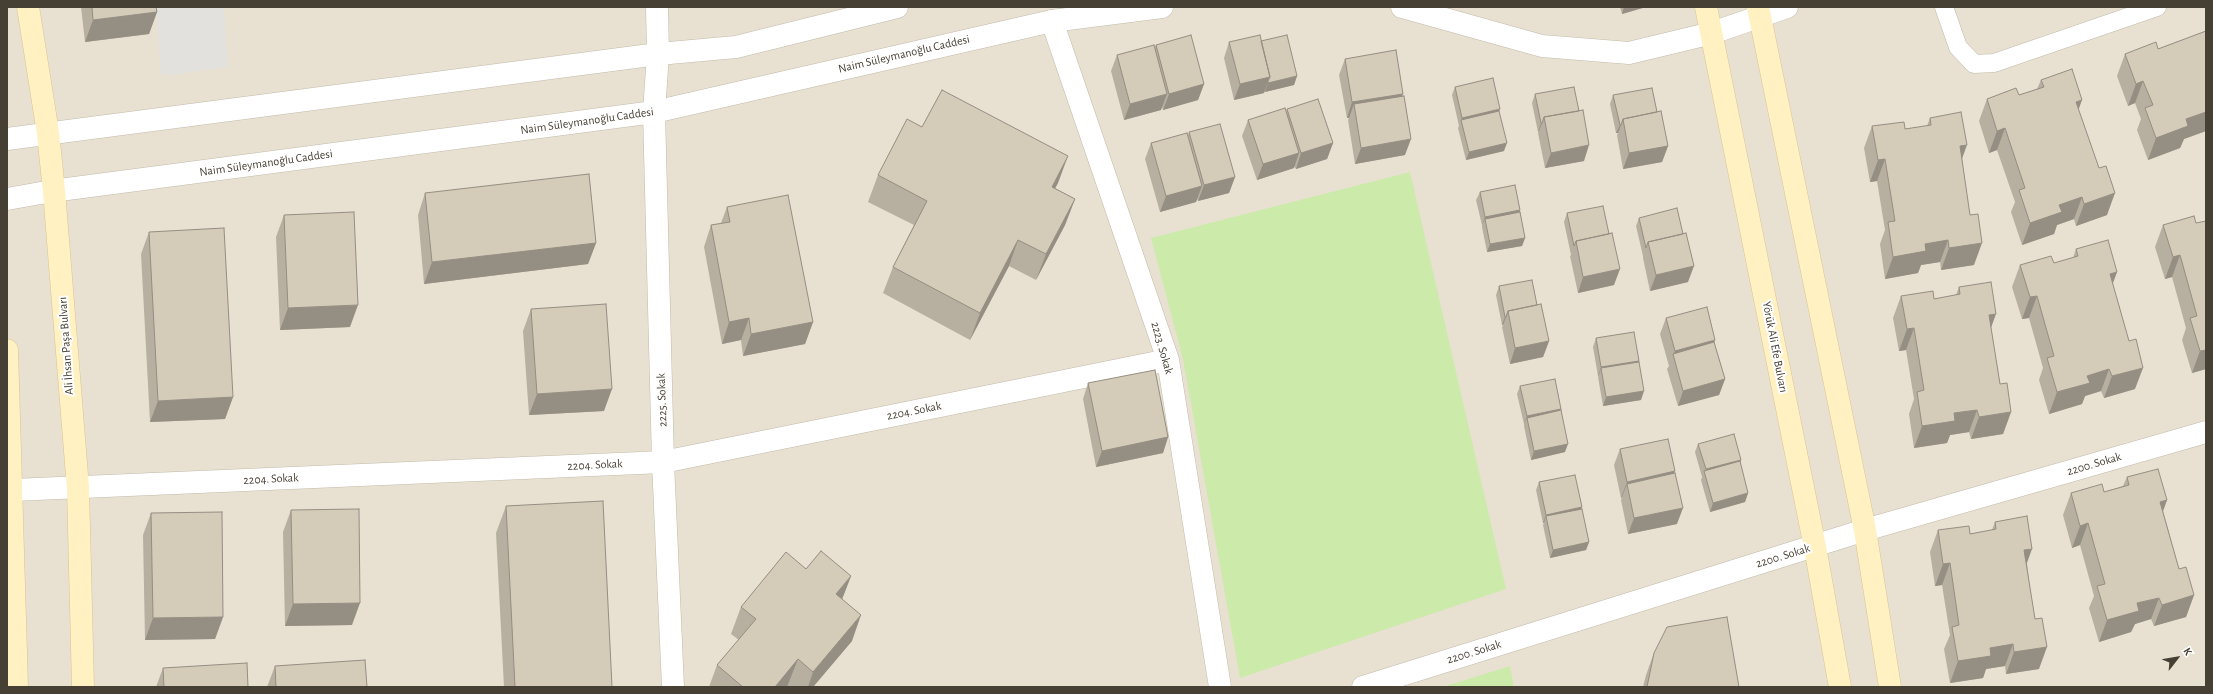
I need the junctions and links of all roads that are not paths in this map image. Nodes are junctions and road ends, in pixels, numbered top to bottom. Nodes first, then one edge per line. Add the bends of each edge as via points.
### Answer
1 (28, 7) edge
2 (657, 7) edge
3 (897, 7) edge
4 (1162, 7) edge
5 (1402, 7) edge
6 (1706, 7) edge
7 (1787, 7) edge
8 (1944, 7) edge
9 (2158, 7) edge
10 (1759, 11) edge
11 (1052, 21) junction
12 (1712, 33) junction
13 (658, 54) junction
14 (654, 112) junction
15 (48, 133) junction
16 (7, 139) edge
17 (54, 191) junction
18 (7, 199) edge
19 (7, 350) edge
20 (1168, 360) junction
21 (2206, 432) edge
22 (664, 462) junction
23 (78, 488) junction
24 (13, 490) junction
25 (1865, 530) junction
26 (1815, 547) junction
27 (17, 687) edge
28 (83, 687) edge
29 (673, 687) edge
30 (1220, 687) edge
31 (1363, 687) edge
32 (1840, 687) edge
33 (1890, 687) edge

1 - 15 main road, Ali İhsan Paşa Bulvarı
2 - 13 street, 2225. Sokak
3 - 13 street via 736,46
4 - 11 street, Naim Süleymanoğlu Caddesi
5 - 12 street via 1542,46 1629,53
6 - 12 main road, Yörük Ali Efe Bulvarı
7 - 10 street
8 - 9 lane via 1958,47 1974,64 1994,64
10 - 12 street
10 - 25 main road
11 - 14 street, Naim Süleymanoğlu Caddesi
11 - 20 street, 2223. Sokak
12 - 26 main road, Yörük Ali Efe Bulvarı
13 - 14 street, 2225. Sokak
13 - 15 street
14 - 17 street, Naim Süleymanoğlu Caddesi
14 - 22 street, 2225. Sokak
15 - 16 street
15 - 17 main road, Ali İhsan Paşa Bulvarı
17 - 18 street, Naim Süleymanoğlu Caddesi
17 - 23 main road, Ali İhsan Paşa Bulvarı
19 - 24 main road
20 - 22 street, 2204. Sokak
20 - 30 street, 2223. Sokak
21 - 25 street, 2200. Sokak
22 - 23 street, 2204. Sokak
22 - 29 street, 2225. Sokak
23 - 24 street, 2204. Sokak
23 - 28 main road, Ali İhsan Paşa Bulvarı
24 - 27 main road
25 - 26 street, 2200. Sokak
25 - 33 main road
26 - 31 street, 2200. Sokak
26 - 32 main road, Yörük Ali Efe Bulvarı

